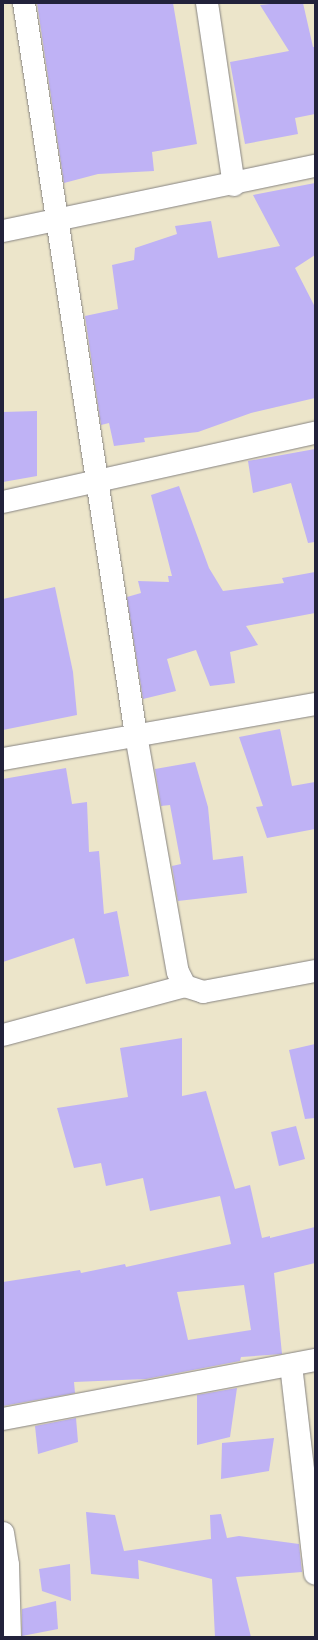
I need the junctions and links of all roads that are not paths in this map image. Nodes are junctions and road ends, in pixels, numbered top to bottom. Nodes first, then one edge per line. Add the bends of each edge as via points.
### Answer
1 (24, 3) edge
2 (207, 3) edge
3 (315, 166) edge
4 (234, 185) junction
5 (56, 221) junction
6 (3, 231) edge
7 (315, 433) edge
8 (96, 482) junction
9 (3, 502) edge
10 (315, 704) edge
11 (136, 735) junction
12 (3, 759) edge
13 (315, 971) edge
14 (185, 986) junction
15 (3, 1035) edge
16 (315, 1360) edge
17 (291, 1365) junction
18 (3, 1419) edge
19 (3, 1533) edge
20 (315, 1574) edge
21 (10, 1637) edge

1 - 5 street
2 - 4 street
3 - 4 street
4 - 5 street
5 - 6 street
5 - 8 street
7 - 8 street
8 - 9 street
8 - 11 street
10 - 11 street
11 - 12 street
11 - 14 street via 178,972
13 - 14 street via 203,992
14 - 15 street
16 - 17 street
17 - 18 street
17 - 20 street
19 - 21 street via 8,1565

